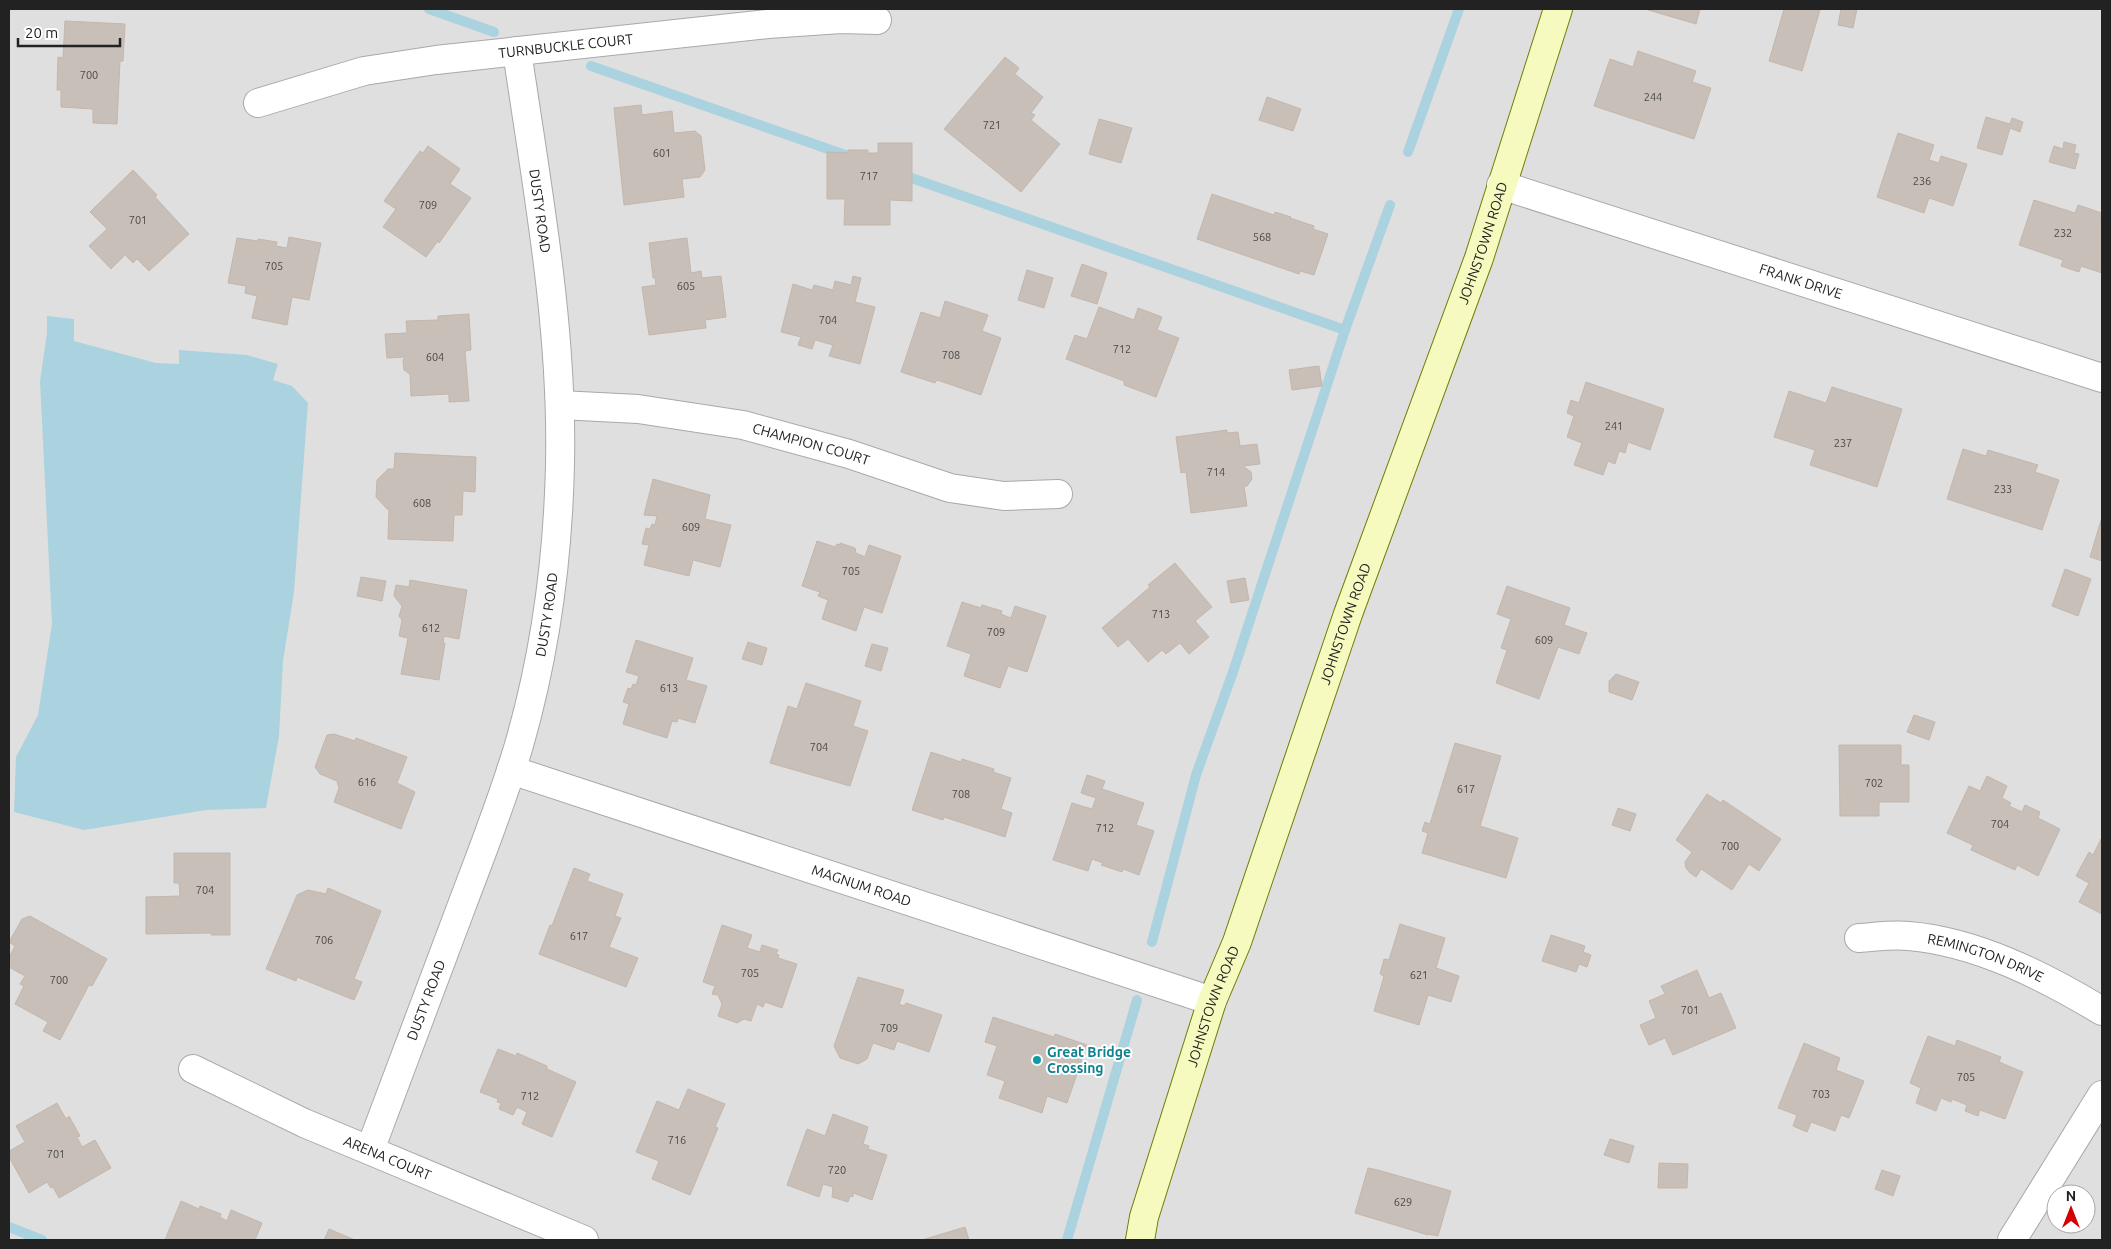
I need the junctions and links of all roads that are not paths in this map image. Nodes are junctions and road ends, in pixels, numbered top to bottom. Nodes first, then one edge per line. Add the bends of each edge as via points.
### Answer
1 (1558, 9) edge
2 (877, 20) dead end
3 (517, 52) junction
4 (258, 103) dead end
5 (1501, 185) junction
6 (2102, 378) edge
7 (560, 405) junction
8 (1058, 494) dead end
9 (511, 770) junction
10 (1859, 938) dead end
11 (1212, 1001) junction
12 (2102, 1011) edge
13 (193, 1069) dead end
14 (2102, 1095) edge
15 (370, 1150) junction
16 (584, 1240) edge
17 (1140, 1240) edge
18 (2012, 1240) edge

1 - 5 main road, JOHNSTOWN ROAD
2 - 3 street, TURNBUCKLE COURT via 768,24
3 - 4 street, TURNBUCKLE COURT via 364,71
3 - 7 street, DUSTY ROAD via 549,278
5 - 6 street, FRANK DRIVE
5 - 11 main road, JOHNSTOWN ROAD via 1479,258 1348,614 1237,942
7 - 8 street, CHAMPION COURT via 638,409 743,425 849,454 950,488 1004,496
7 - 9 street, DUSTY ROAD via 560,466 553,570 540,655
9 - 11 street, MAGNUM ROAD
9 - 15 street, DUSTY ROAD
10 - 12 street, REMINGTON DRIVE via 1907,936 1976,950 2026,971
11 - 17 main road, JOHNSTOWN ROAD via 1144,1217
13 - 15 street, ARENA COURT via 304,1123
14 - 18 street
15 - 16 street, ARENA COURT

